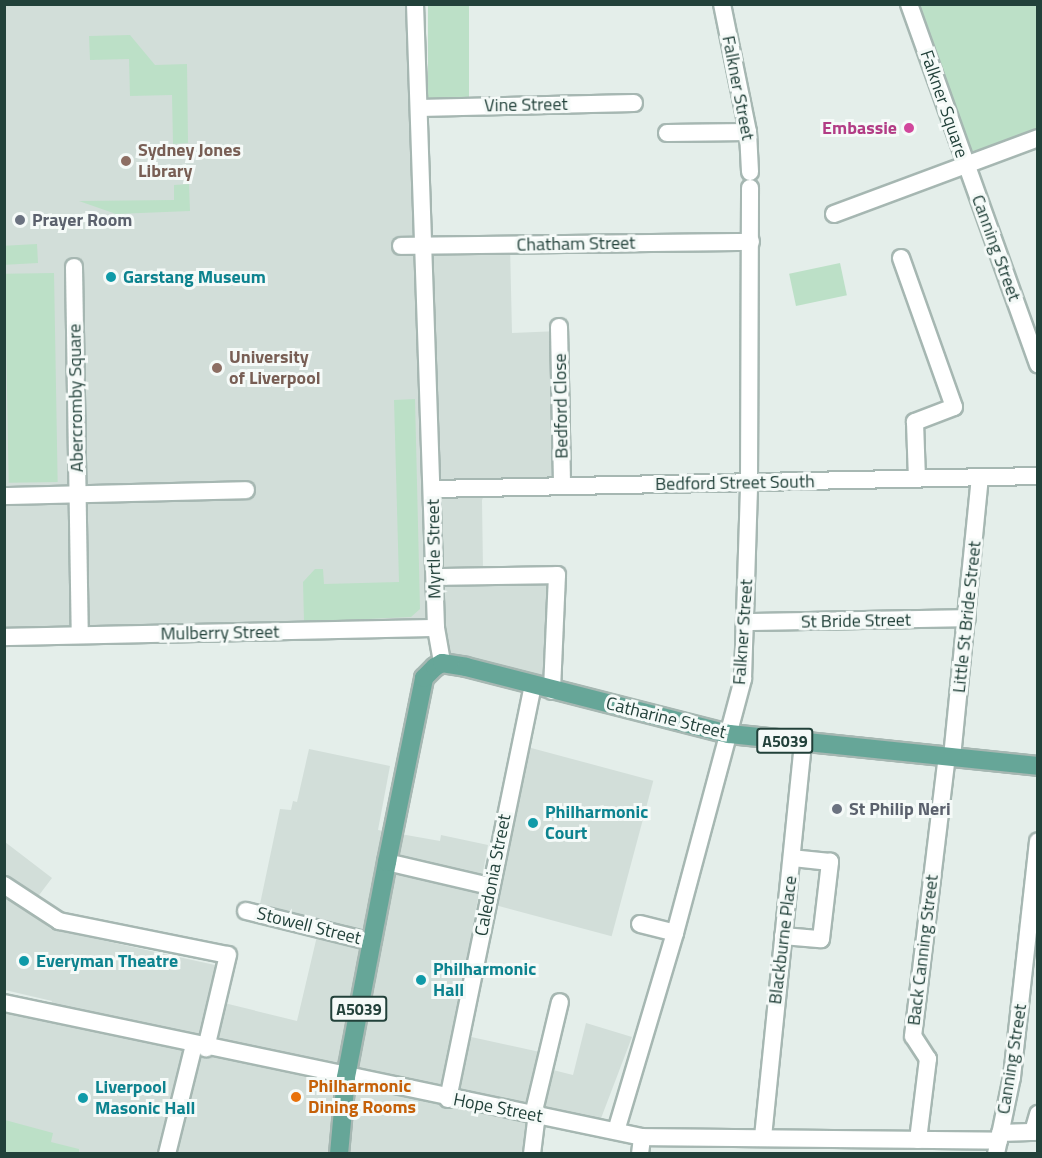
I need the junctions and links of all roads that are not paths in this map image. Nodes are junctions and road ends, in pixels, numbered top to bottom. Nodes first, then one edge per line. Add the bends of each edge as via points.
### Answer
1 (416, 4) edge
2 (722, 4) edge
3 (909, 4) edge
4 (634, 103) dead end
5 (418, 108) junction
6 (748, 132) junction
7 (668, 134) dead end
8 (1038, 138) edge
9 (966, 166) junction
10 (834, 214) dead end
11 (751, 242) junction
12 (401, 246) dead end
13 (425, 246) junction
14 (901, 258) dead end
15 (74, 267) dead end
16 (559, 327) dead end
17 (1038, 365) edge
18 (1038, 476) edge
19 (980, 477) junction
20 (917, 478) junction
21 (749, 483) junction
22 (562, 486) junction
23 (433, 489) junction
24 (246, 490) dead end
25 (77, 494) junction
26 (4, 496) edge
27 (435, 578) junction
28 (967, 618) junction
29 (746, 622) junction
30 (436, 628) junction
31 (80, 635) junction
32 (4, 637) edge
33 (442, 663) junction
34 (533, 686) junction
35 (552, 691) junction
36 (729, 734) junction
37 (804, 743) junction
38 (950, 757) junction
39 (1038, 766) edge
40 (1038, 841) edge
41 (793, 858) junction
42 (387, 862) junction
43 (4, 885) edge
44 (489, 886) junction
45 (246, 911) dead end
46 (640, 924) dead end
47 (675, 933) junction
48 (783, 936) junction
49 (372, 942) junction
50 (1033, 949) edge
51 (560, 1002) dead end
52 (4, 1003) edge
53 (200, 1046) junction
54 (346, 1077) junction
55 (448, 1099) junction
56 (1038, 1114) edge
57 (535, 1116) junction
58 (616, 1131) junction
59 (1035, 1132) edge
60 (763, 1137) junction
61 (918, 1140) junction
62 (998, 1143) edge
63 (641, 1145) edge
64 (167, 1154) edge
65 (339, 1154) edge
66 (532, 1154) edge

1 - 5 street, Myrtle Street
2 - 6 street, Falkner Street
3 - 9 street, Falkner Square
4 - 5 street, Vine Street
5 - 13 street, Myrtle Street
6 - 7 street
6 - 11 street, Falkner Street
8 - 9 street, Falkner Square
9 - 10 street
9 - 17 street, Canning Street
11 - 13 street, Chatham Street
11 - 21 street, Falkner Street
12 - 13 street, Chatham Street
13 - 23 street, Myrtle Street
14 - 20 street via 954,406 915,422
15 - 25 street, Abercromby Square
16 - 22 street, Bedford Close
18 - 19 street, Bedford Street South
19 - 20 street, Bedford Street South
19 - 28 street, Little St Bride Street
20 - 21 street, Bedford Street South
21 - 22 street, Bedford Street South
21 - 29 street, Falkner Street
22 - 23 street, Bedford Street South
23 - 27 street, Myrtle Street
24 - 25 street
25 - 26 street, Abercromby Square
25 - 31 street
27 - 30 street, Myrtle Street
27 - 35 street via 556,575
28 - 29 street, St Bride Street
28 - 38 street, Little St Bride Street
29 - 36 street, Falkner Street via 743,679
30 - 31 street, Mulberry Street
30 - 33 street, Myrtle Street
31 - 32 street, Mulberry Street
33 - 34 main road, Catharine Street / A5039
33 - 42 main road, A5039 via 424,678
34 - 35 main road, Catharine Street / A5039
34 - 44 street, Caledonia Street
35 - 36 main road, Catharine Street / A5039
36 - 37 main road, Catharine Street / A5039
36 - 47 street, Falkner Street
37 - 38 main road, Catharine Street / A5039
37 - 41 street, Blackburne Place
38 - 39 main road, Catharine Street / A5039
38 - 61 street, Back Canning Street via 913,1036 928,1059
40 - 50 street, Canning Street
41 - 48 street, Blackburne Place
41 - 48 street via 830,862 821,939
42 - 44 street
42 - 49 main road, A5039
43 - 53 street via 59,921 228,955
44 - 55 street, Caledonia Street
45 - 49 street, Stowell Street
46 - 47 street
47 - 58 street, Falkner Street
48 - 60 street, Blackburne Place
49 - 54 main road, A5039
50 - 62 street, Canning Street
51 - 57 street
52 - 53 street, Hope Street
53 - 54 street, Hope Street
53 - 64 street
54 - 55 street, Hope Street
54 - 65 main road, A5039
55 - 57 street, Hope Street
56 - 59 street
57 - 58 street, Hope Street
57 - 66 street
58 - 63 street, Hope Street
59 - 62 street, Hope Street
60 - 61 street, Hope Street
60 - 63 street, Hope Street
61 - 62 street, Hope Street

